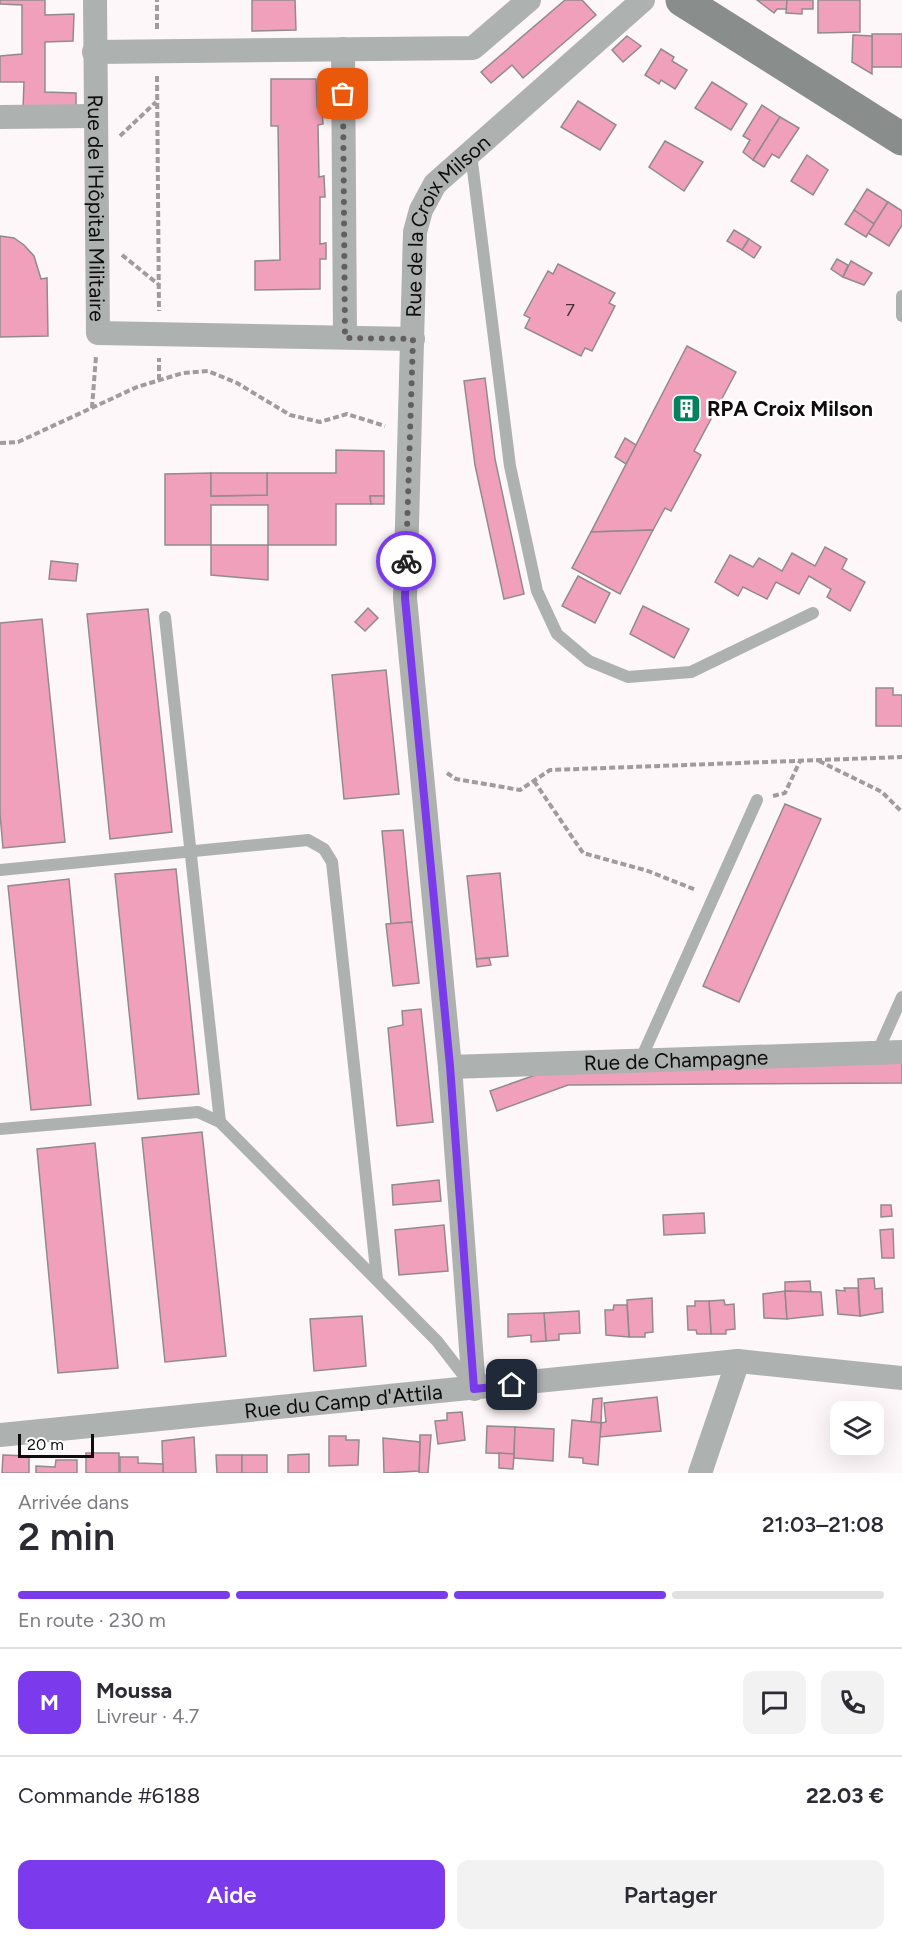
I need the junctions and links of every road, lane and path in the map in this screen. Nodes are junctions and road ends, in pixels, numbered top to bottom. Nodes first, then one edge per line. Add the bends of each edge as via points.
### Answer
1 (95, 0) edge
2 (157, 0) edge
3 (529, 0) edge
4 (643, 0) edge
5 (682, 0) edge
6 (343, 49) junction
7 (157, 51) junction
8 (94, 52) junction
9 (157, 101) junction
10 (0, 117) edge
11 (95, 117) junction
12 (902, 139) edge
13 (471, 154) junction
14 (96, 159) junction
15 (96, 235) junction
16 (159, 285) junction
17 (902, 296) edge
18 (902, 316) edge
19 (98, 333) junction
20 (159, 334) junction
21 (345, 338) junction
22 (413, 339) junction
23 (159, 380) junction
24 (92, 409) junction
25 (410, 427) junction
26 (0, 443) edge
27 (813, 613) dead end
28 (165, 617) dead end
29 (420, 754) junction
30 (902, 757) edge
31 (818, 760) junction
32 (800, 761) junction
33 (534, 781) junction
34 (757, 800) joint
35 (902, 812) edge
36 (191, 852) junction
37 (0, 870) edge
38 (713, 897) junction
39 (902, 997) edge
40 (902, 1052) edge
41 (877, 1053) junction
42 (640, 1061) junction
43 (450, 1066) junction
44 (220, 1122) junction
45 (0, 1129) edge
46 (377, 1280) junction
47 (738, 1361) junction
48 (902, 1378) edge
49 (474, 1389) junction
50 (0, 1435) edge
51 (700, 1473) edge

1 - 8 street, Rue de l'Hôpital Militaire
2 - 7 path
3 - 6 street via 473,48
4 - 13 street, Rue de la Croix Milson
5 - 12 main road
6 - 7 street
6 - 21 street
7 - 8 street
7 - 9 path
8 - 11 street, Rue de l'Hôpital Militaire
9 - 14 path
9 - 16 path
10 - 11 street
11 - 14 street, Rue de l'Hôpital Militaire
13 - 22 street, Rue de la Croix Milson via 435,184 421,210 416,232
13 - 27 lane via 510,466 537,591 557,634 589,661 628,677 680,673 691,672
14 - 15 street, Rue de l'Hôpital Militaire
15 - 16 path
15 - 19 street, Rue de l'Hôpital Militaire
16 - 20 path
17 - 18 lane
19 - 20 street, Rue de l'Hôpital Militaire
19 - 24 path
20 - 21 street, Rue de l'Hôpital Militaire
20 - 23 path
21 - 22 street, Rue de l'Hôpital Militaire
22 - 25 street, Rue de la Croix Milson
23 - 24 path
23 - 25 path via 208,370 290,415 320,422 347,414 380,426
24 - 26 path via 18,442
25 - 29 street, Rue de la Croix Milson via 405,598
28 - 36 lane
29 - 33 path via 456,779 520,790
29 - 43 street, Rue de la Croix Milson
30 - 31 path
31 - 32 path
31 - 35 path via 882,792
32 - 33 path via 550,770
32 - 34 path via 785,792
33 - 38 path via 583,853 648,871
34 - 38 lane
36 - 37 lane
36 - 44 lane
36 - 46 lane via 308,840 324,849 332,862
38 - 42 lane
39 - 41 lane
40 - 41 street, Rue de Champagne
41 - 42 street, Rue de Champagne
42 - 43 street, Rue de Champagne
43 - 49 street, Rue de la Croix Milson
44 - 45 lane via 198,1112
44 - 46 lane
46 - 49 lane via 437,1341
47 - 48 street, Rue du Camp d'Attila
47 - 49 street, Rue du Camp d'Attila
47 - 51 street
49 - 50 street, Rue du Camp d'Attila

